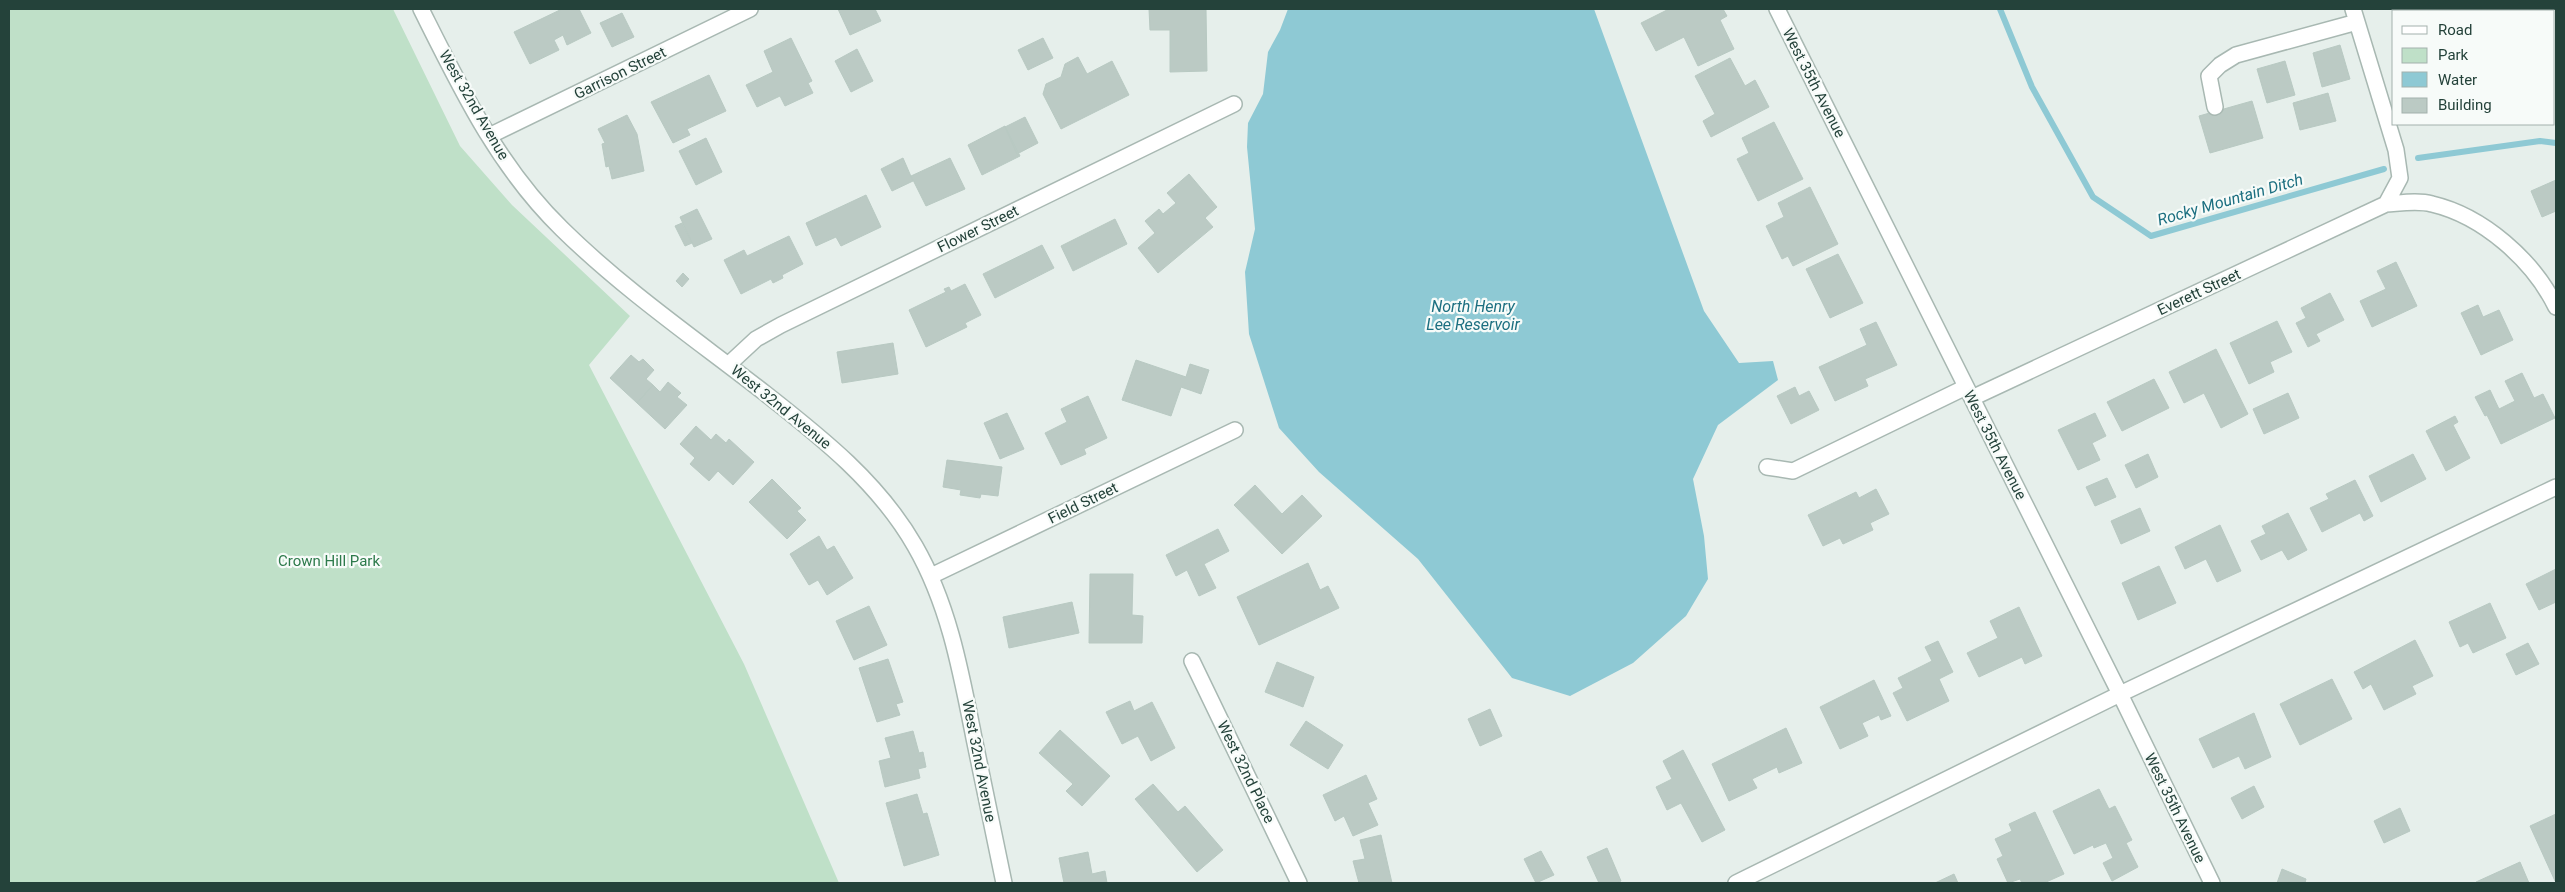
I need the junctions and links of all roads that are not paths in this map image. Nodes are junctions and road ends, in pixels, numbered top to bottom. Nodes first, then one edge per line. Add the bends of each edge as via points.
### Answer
1 (421, 9) edge
2 (750, 9) edge
3 (1777, 9) edge
4 (2355, 15) edge
5 (1234, 104) dead end
6 (2215, 108) dead end
7 (489, 136) junction
8 (2386, 204) junction
9 (2556, 307) edge
10 (728, 365) junction
11 (1969, 393) junction
12 (1235, 430) dead end
13 (1767, 467) dead end
14 (2556, 487) edge
15 (931, 576) junction
16 (1192, 661) dead end
17 (2120, 694) junction
18 (1004, 883) edge
19 (1299, 883) edge
20 (1736, 883) edge
21 (2212, 883) edge

1 - 7 street, West 32nd Avenue
2 - 7 street, Garrison Street
3 - 11 street, West 35th Avenue
4 - 6 street via 2236,55 2220,65 2209,76
4 - 8 street via 2396,150 2400,178
5 - 10 street, Flower Street via 781,325 749,344
7 - 10 street, West 32nd Avenue via 526,190 560,228
8 - 9 street, Everett Street via 2431,203 2458,212 2517,254
8 - 11 street, Everett Street
10 - 15 street, West 32nd Avenue via 808,427 870,486 902,526
11 - 13 street, Everett Street via 1793,471
11 - 17 street, West 35th Avenue
12 - 15 street, Field Street
14 - 17 street
15 - 18 street, West 32nd Avenue via 962,676
16 - 19 street, West 32nd Place
17 - 20 street
17 - 21 street, West 35th Avenue

